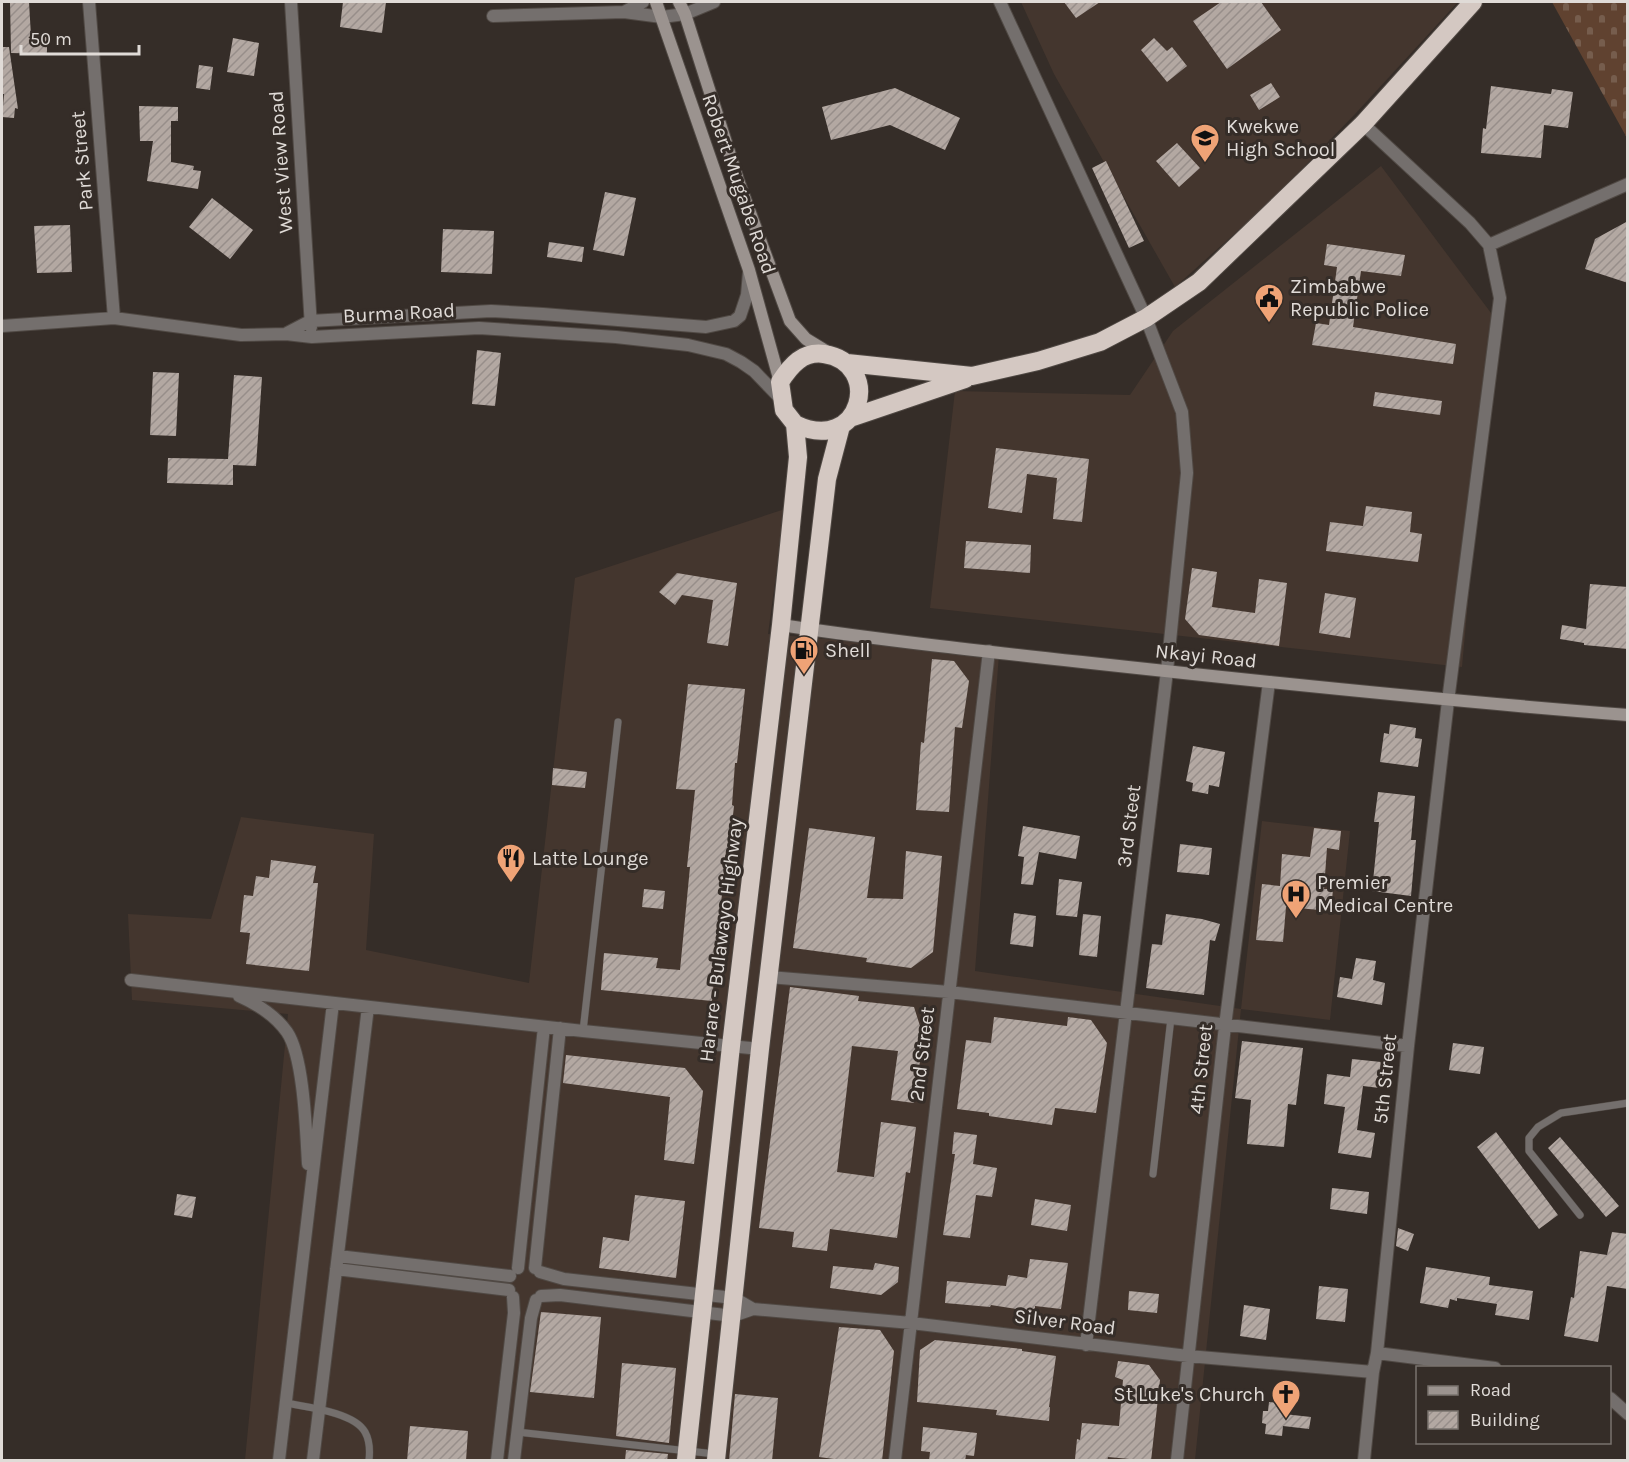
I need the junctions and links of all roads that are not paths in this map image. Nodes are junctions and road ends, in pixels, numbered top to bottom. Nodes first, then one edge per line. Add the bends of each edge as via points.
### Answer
1 (89, 2) edge
2 (291, 2) edge
3 (643, 2) edge
4 (656, 2) edge
5 (679, 2) edge
6 (714, 2) edge
7 (1473, 2) edge
8 (1000, 5) edge
9 (624, 12) junction
10 (685, 15) junction
11 (493, 16) dead end
12 (662, 17) junction
13 (1362, 124) junction
14 (1628, 184) edge
15 (1490, 244) junction
16 (749, 270) junction
17 (114, 318) junction
18 (1146, 318) junction
19 (310, 321) junction
20 (2, 326) edge
21 (286, 333) junction
22 (312, 337) junction
23 (840, 359) junction
24 (972, 376) junction
25 (781, 390) junction
26 (845, 422) junction
27 (795, 424) junction
28 (780, 626) junction
29 (809, 630) junction
30 (989, 651) junction
31 (1167, 671) junction
32 (774, 682) junction
33 (1269, 682) junction
34 (803, 686) junction
35 (1448, 701) junction
36 (1628, 715) edge
37 (618, 722) dead end
38 (763, 771) junction
39 (793, 774) junction
40 (769, 976) junction
41 (131, 980) dead end
42 (227, 991) junction
43 (949, 992) junction
44 (333, 1003) junction
45 (368, 1006) junction
46 (1126, 1012) junction
47 (1171, 1018) junction
48 (1225, 1026) junction
49 (544, 1027) junction
50 (560, 1028) junction
51 (583, 1031) junction
52 (731, 1046) junction
53 (1408, 1046) junction
54 (760, 1049) junction
55 (1628, 1103) edge
56 (1153, 1174) dead end
57 (311, 1192) junction
58 (714, 1197) junction
59 (744, 1201) junction
60 (1580, 1215) dead end
61 (338, 1256) junction
62 (336, 1269) junction
63 (538, 1270) junction
64 (514, 1272) junction
65 (511, 1294) junction
66 (539, 1298) junction
67 (703, 1303) junction
68 (734, 1307) junction
69 (911, 1323) junction
70 (1086, 1345) junction
71 (1377, 1353) junction
72 (1188, 1356) junction
73 (1480, 1366) edge
74 (1373, 1372) junction
75 (1611, 1399) edge
76 (286, 1403) junction
77 (319, 1408) junction
78 (1628, 1414) edge
79 (517, 1432) junction
80 (686, 1456) edge
81 (716, 1457) edge
82 (279, 1461) edge
83 (313, 1461) edge
84 (369, 1461) edge
85 (497, 1461) edge
86 (514, 1461) edge
87 (895, 1461) edge
88 (1177, 1461) edge
89 (1364, 1461) edge

1 - 17 street, Park Street
2 - 19 street, West View Road
3 - 9 street
4 - 12 main road, Robert Mugabe Road
5 - 10 main road, Robert Mugabe Road
6 - 10 street
7 - 13 highway
8 - 18 street, 3rd Steet
9 - 11 street
9 - 12 street
10 - 12 street
10 - 23 main road, Robert Mugabe Road via 738,180 790,321 806,339
12 - 16 main road, Robert Mugabe Road
13 - 15 street
13 - 18 highway via 1199,282
14 - 15 street
15 - 35 street, 5th Street via 1500,297
16 - 19 street via 740,316 705,327 491,311
16 - 25 main road, Robert Mugabe Road
17 - 20 street, Burma Road
17 - 21 street, Burma Road via 241,335
18 - 24 highway via 1100,342 1038,362
18 - 31 street, 3rd Steet via 1182,412 1186,444 1187,473
19 - 21 street
19 - 22 street, West View Road
21 - 22 street, Burma Road
22 - 25 street, Burma Road via 488,329 687,345 726,354
23 - 24 highway
23 - 25 highway via 818,353 803,357 790,366
23 - 26 highway via 856,376 860,390 858,405
24 - 26 highway
25 - 27 highway, Harare - Bulawayo Highway via 784,410
26 - 27 highway via 826,432 810,431
26 - 29 highway via 827,479
27 - 28 highway, Harare - Bulawayo Highway via 798,457
28 - 29 main road, Nkayi Road
28 - 32 highway, Harare - Bulawayo Highway
29 - 30 main road, Nkayi Road
29 - 34 highway
30 - 31 main road, Nkayi Road
30 - 43 street, 2nd Street
31 - 33 main road, Nkayi Road
31 - 46 street, 3rd Steet
32 - 34 highway
32 - 38 highway, Harare - Bulawayo Highway
33 - 35 main road, Nkayi Road
33 - 48 street, 4th Street
34 - 39 highway
35 - 36 main road, Nkayi Road
35 - 53 street, 5th Street
37 - 51 lane
38 - 39 highway
38 - 52 highway, Harare - Bulawayo Highway
39 - 40 highway
40 - 43 street
40 - 54 highway
41 - 42 street
42 - 44 street
42 - 57 street via 254,1003 288,1033 303,1096
43 - 46 street
43 - 69 street, 2nd Street
44 - 45 street
44 - 57 street
45 - 49 street
45 - 61 street
46 - 47 street
46 - 70 street, 3rd Steet
47 - 48 street
47 - 56 lane
48 - 53 street
48 - 72 street, 4th Street
49 - 50 street
49 - 64 street
50 - 51 street
50 - 63 street
51 - 52 street
52 - 54 street
52 - 58 highway, Harare - Bulawayo Highway
53 - 71 street, 5th Street
54 - 59 highway
55 - 60 lane via 1561,1113 1538,1127 1529,1138 1529,1151
57 - 76 street
58 - 59 highway
58 - 67 highway, Harare - Bulawayo Highway
59 - 68 highway
61 - 62 street
61 - 64 street
62 - 65 street
62 - 77 street
63 - 64 street via 523,1266
63 - 66 street via 545,1284
63 - 67 street via 564,1279
64 - 65 street
65 - 66 street via 524,1302
65 - 85 street via 514,1313
66 - 67 street via 560,1295
66 - 79 street via 531,1318
67 - 68 street
67 - 68 street
67 - 80 highway, Harare - Bulawayo Highway
68 - 69 street, Silver Road
68 - 81 highway
69 - 70 street, Silver Road
69 - 87 street, 2nd Street
70 - 72 street, Silver Road
71 - 73 street
71 - 74 street, 5th Street
72 - 74 street, Silver Road
72 - 88 street, 4th Street
74 - 89 street, 5th Street
75 - 78 street
76 - 77 lane
76 - 82 street
77 - 83 street
77 - 84 lane via 351,1420 365,1431
79 - 80 lane
79 - 86 street
80 - 81 lane

